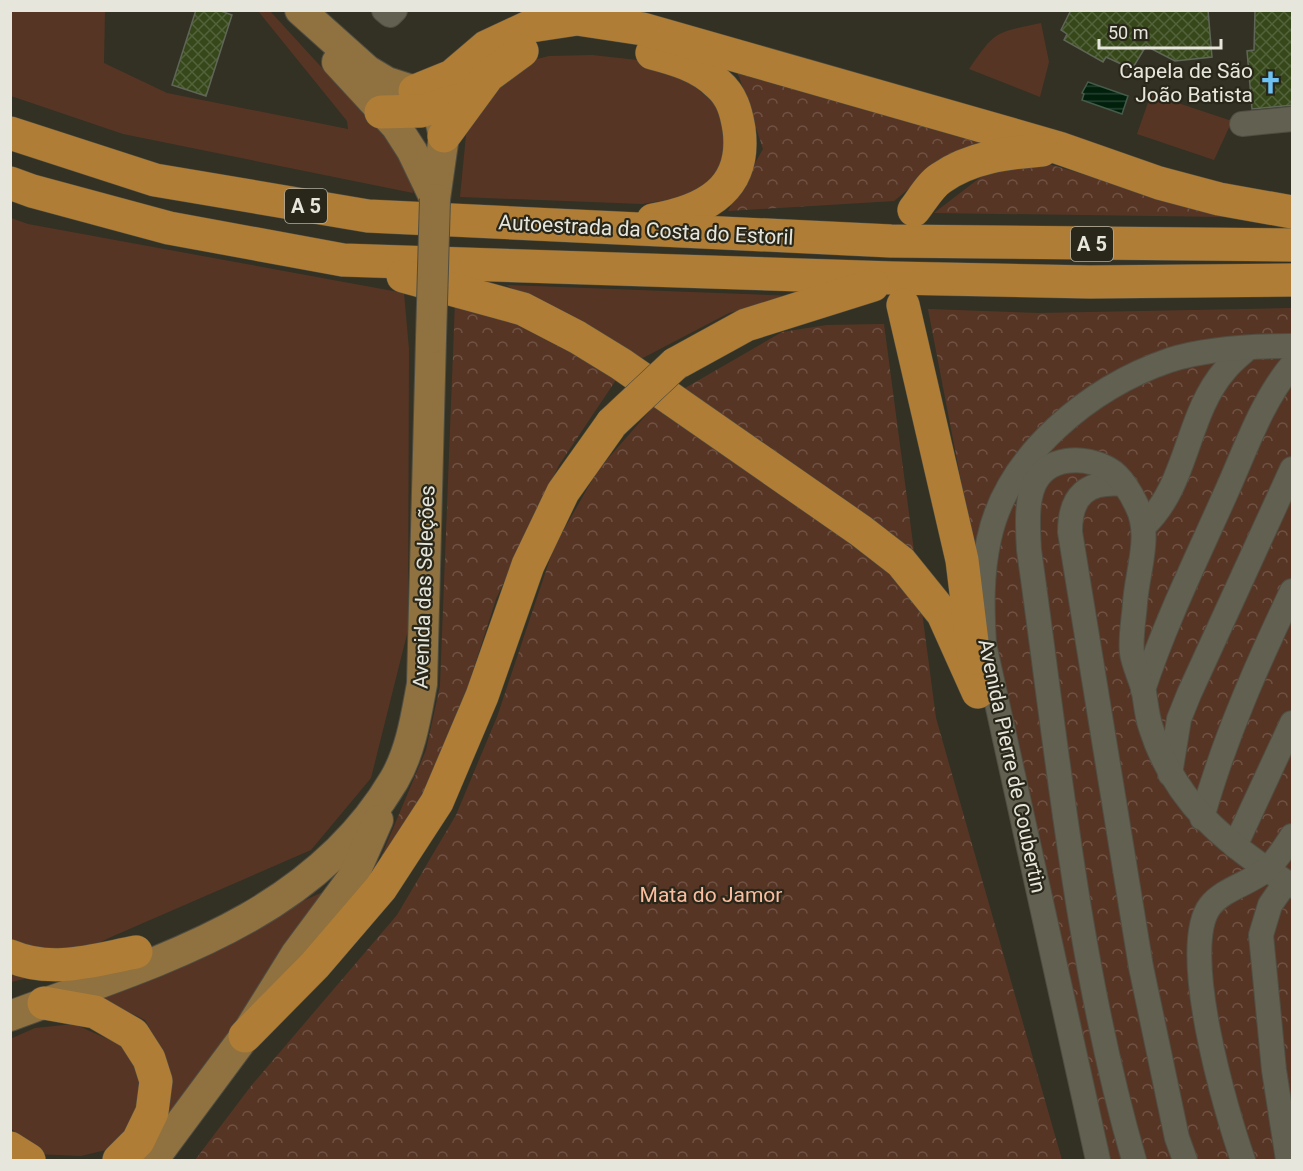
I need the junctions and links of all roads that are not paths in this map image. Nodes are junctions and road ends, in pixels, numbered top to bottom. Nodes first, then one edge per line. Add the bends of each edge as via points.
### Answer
1 (291, 10) edge
2 (300, 10) edge
3 (384, 10) edge
4 (395, 10) edge
5 (381, 112) junction
6 (1293, 119) edge
7 (434, 122) junction
8 (1242, 124) dead end
9 (10, 133) edge
10 (1059, 148) junction
11 (10, 183) edge
12 (435, 199) junction
13 (914, 210) dead end
14 (1293, 212) edge
15 (609, 228) junction
16 (1293, 245) edge
17 (343, 261) junction
18 (1293, 280) edge
19 (898, 292) junction
20 (1293, 346) edge
21 (1248, 348) junction
22 (1293, 365) edge
23 (1293, 469) edge
24 (1123, 484) junction
25 (1145, 525) junction
26 (1293, 591) edge
27 (1143, 690) junction
28 (978, 693) junction
29 (1293, 723) edge
30 (1170, 774) junction
31 (395, 778) junction
32 (1202, 818) junction
33 (1293, 836) edge
34 (1235, 846) junction
35 (1282, 879) edge
36 (259, 911) junction
37 (136, 952) junction
38 (10, 957) edge
39 (10, 998) edge
40 (44, 1004) junction
41 (10, 1016) edge
42 (245, 1036) junction
43 (10, 1148) edge
44 (29, 1161) edge
45 (119, 1161) edge
46 (153, 1161) edge
47 (1083, 1161) edge
48 (1098, 1161) edge
49 (1134, 1161) edge
50 (1185, 1161) edge
51 (1243, 1161) edge
52 (1288, 1161) edge

1 - 5 main road
2 - 7 main road via 367,70
3 - 4 street via 390,15
5 - 7 highway via 404,113
5 - 12 main road via 396,126 412,151
6 - 8 street
7 - 10 highway via 452,76 486,48 531,26 577,19 643,29
7 - 12 main road, Avenida das Seleções
7 - 15 highway via 470,97 510,58 527,49 565,42 609,43 677,59 716,81 735,108 740,135 739,164 729,182 712,200 684,214
9 - 15 highway, Autoestrada da Costa do Estoril / A 5 via 155,180 368,216
10 - 13 highway via 1004,154 966,164 939,179
10 - 14 highway via 1219,200
11 - 17 highway, Autoestrada da Costa do Estoril / A 5 via 169,228
12 - 31 main road, Avenida das Seleções, bridge via 422,684 412,736
15 - 16 highway, Autoestrada da Costa do Estoril / A 5 via 891,241
17 - 19 highway, Autoestrada da Costa do Estoril / A 5
17 - 28 highway via 523,309 621,364 901,562 943,614
18 - 19 highway, Autoestrada da Costa do Estoril / A 5 via 1090,282
19 - 28 highway via 962,560
19 - 42 highway, bridge via 746,325 675,364 612,423 563,492 528,565 482,696 437,802 381,888 315,965
20 - 21 street, Avenida Pierre de Coubertin
21 - 25 street via 1224,371 1208,397 1169,495
21 - 48 street, Avenida Pierre de Coubertin via 1172,360 1134,374 1084,404 1023,464 989,538 981,597 984,644
22 - 27 street via 1277,383 1256,425 1161,637
23 - 30 street via 1189,694 1179,719
24 - 25 street
24 - 49 street via 1113,471 1095,464 1067,460 1054,464 1045,469 1033,487 1029,534 1092,989 1114,1093
24 - 50 street via 1096,485 1081,495 1071,512 1070,532 1141,967
25 - 27 street via 1132,652
26 - 32 street via 1251,679
27 - 30 street via 1151,728
28 - 47 street, Avenida Pierre de Coubertin
29 - 34 street
30 - 32 street
31 - 36 main road, Avenida das Seleções via 362,826 317,873
31 - 42 main road via 353,877 296,954
32 - 34 street
33 - 35 street
34 - 35 street
35 - 51 street via 1210,905 1199,938 1202,987 1214,1059
35 - 52 street via 1261,934 1274,1070
36 - 37 main road, Avenida das Seleções
36 - 40 main road, Avenida das Seleções via 191,949
37 - 38 highway via 61,967 25,963
37 - 39 main road, Avenida das Seleções
40 - 41 main road, Avenida das Seleções
40 - 45 highway via 95,1012 134,1034 149,1059 156,1081 152,1112 138,1141
42 - 46 main road
43 - 44 highway

